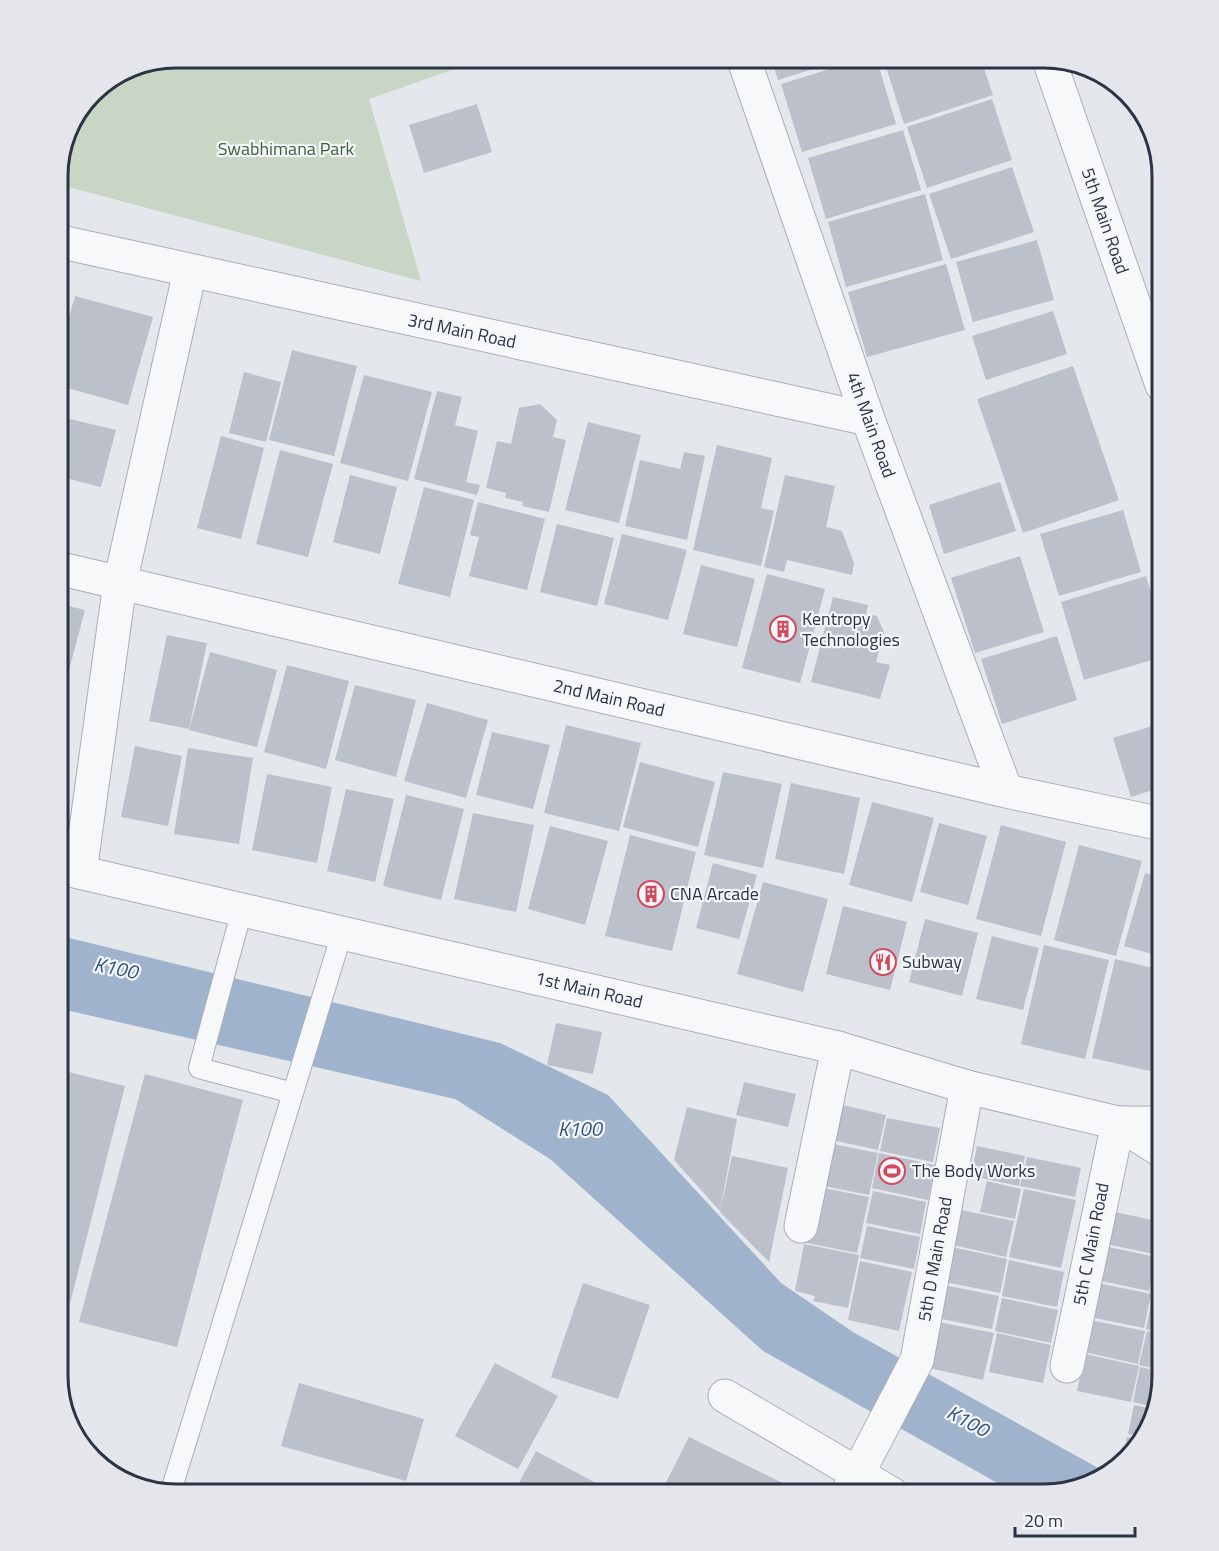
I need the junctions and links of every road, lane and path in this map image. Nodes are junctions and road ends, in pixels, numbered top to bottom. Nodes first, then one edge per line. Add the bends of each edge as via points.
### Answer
1 (747, 68) edge
2 (1052, 68) edge
3 (68, 243) edge
4 (190, 271) junction
5 (1152, 356) edge
6 (868, 419) junction
7 (68, 571) edge
8 (120, 583) junction
9 (1006, 791) junction
10 (1152, 822) edge
11 (68, 870) edge
12 (242, 910) junction
13 (342, 933) junction
14 (838, 1048) junction
15 (967, 1087) junction
16 (293, 1093) junction
17 (1118, 1123) junction
18 (1152, 1123) edge
19 (1152, 1145) edge
20 (801, 1226) dead end
21 (1067, 1366) dead end
22 (724, 1396) dead end
23 (173, 1484) edge
24 (852, 1484) edge
25 (854, 1484) edge

1 - 6 street, 4th Main Road
2 - 5 street, 5th Main Road
3 - 4 street, 3rd Main Road
4 - 6 street, 3rd Main Road
4 - 8 street
6 - 9 street, 4th Main Road
7 - 8 street, 2nd Main Road
8 - 9 street, 2nd Main Road
8 - 11 street
9 - 10 street, 2nd Main Road
11 - 12 street, 1st Main Road
12 - 13 street, 1st Main Road
12 - 16 lane via 199,1068
13 - 14 street, 1st Main Road
13 - 16 lane
14 - 15 street, 1st Main Road
14 - 20 street
15 - 17 street, 1st Main Road
15 - 25 street, 5th D Main Road via 917,1360
16 - 23 lane
17 - 18 street, 1st Main Road
17 - 19 street, 1st Main Road
17 - 21 street, 5th C Main Road
22 - 24 street

